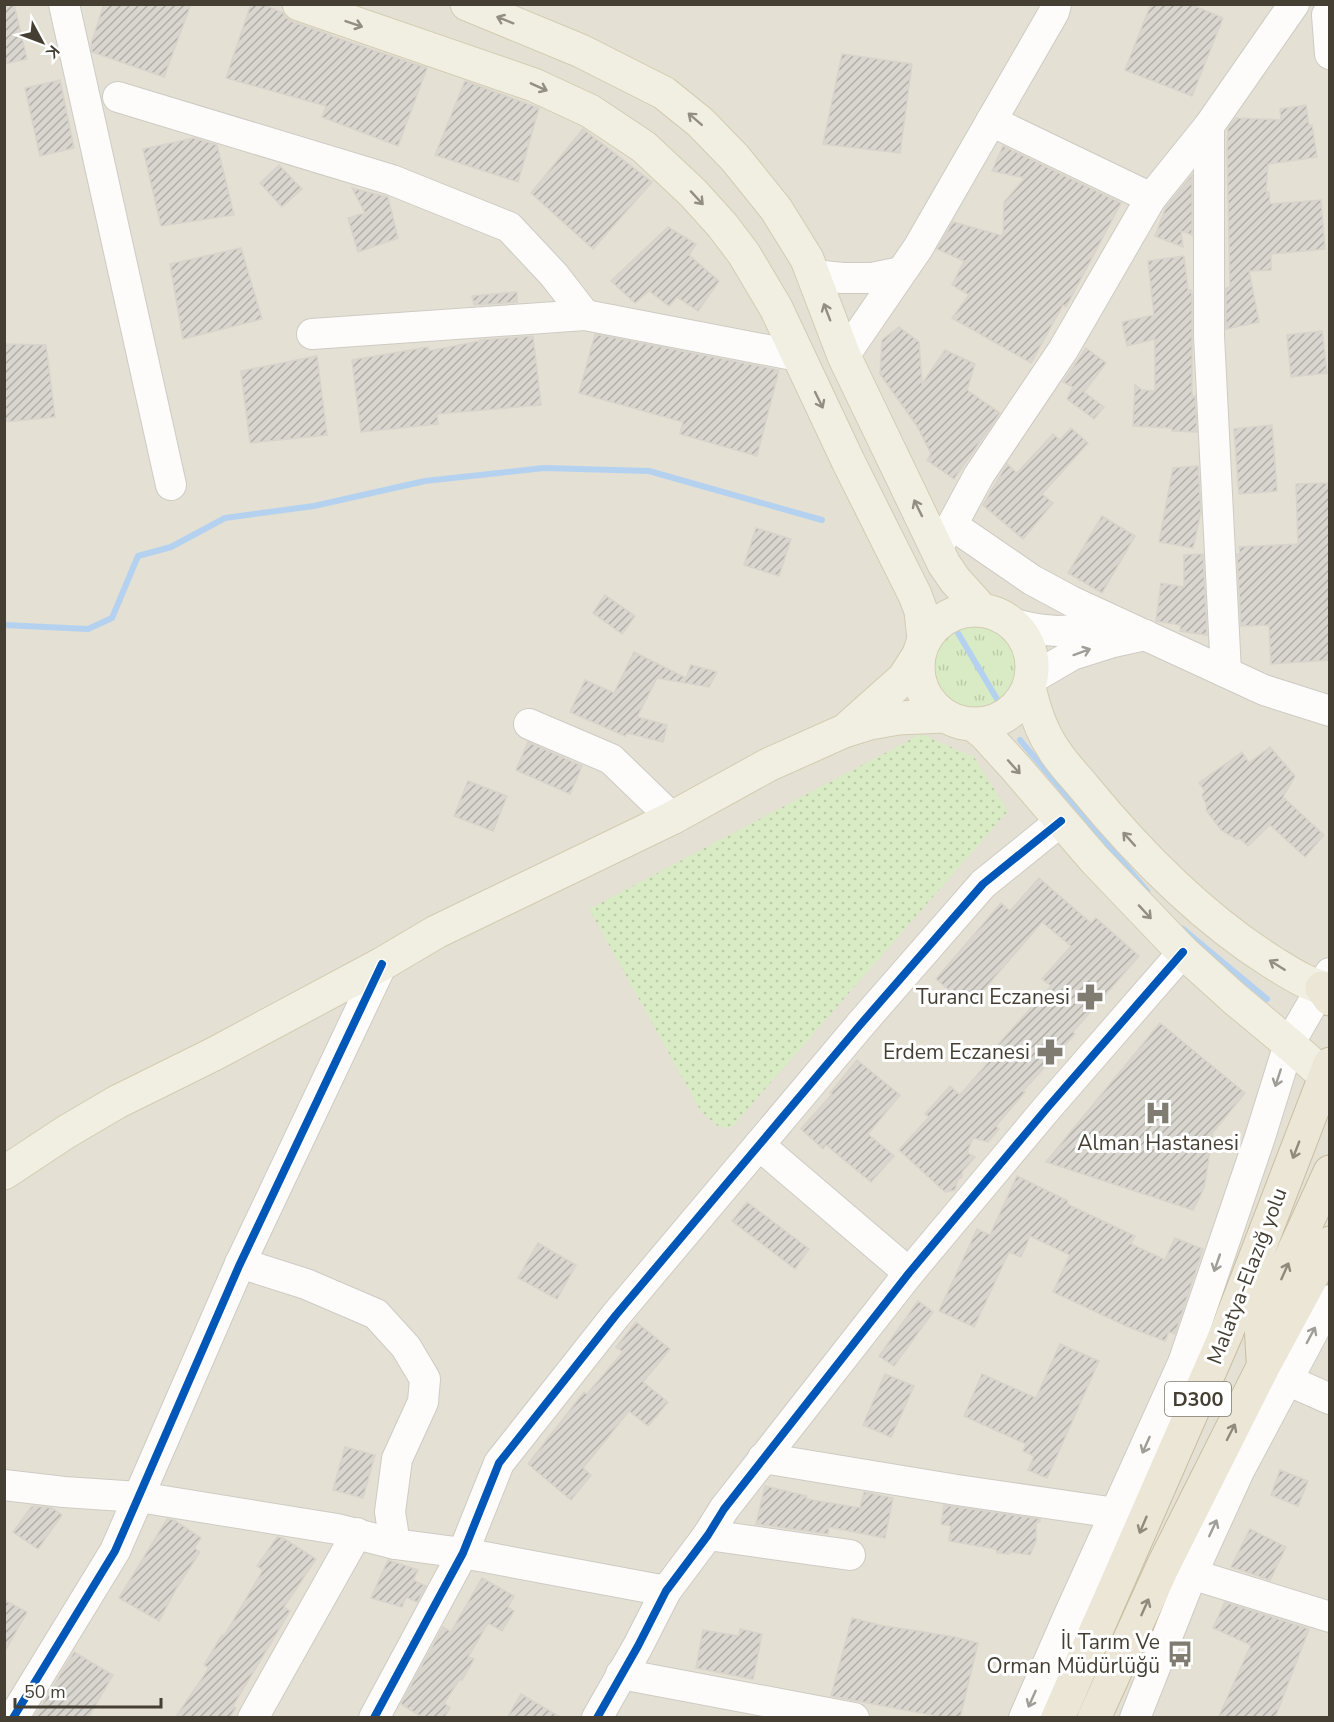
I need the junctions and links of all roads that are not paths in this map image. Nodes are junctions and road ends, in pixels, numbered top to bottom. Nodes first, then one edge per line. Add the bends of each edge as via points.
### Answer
1 (64, 4) edge
2 (299, 4) edge
3 (468, 4) edge
4 (1056, 4) edge
5 (1294, 4) edge
6 (1323, 12) edge
7 (1329, 54) edge
8 (118, 97) dead end
9 (991, 121) junction
10 (1209, 126) junction
11 (1151, 198) junction
12 (901, 272) junction
13 (813, 274) junction
14 (585, 315) junction
15 (312, 334) dead end
16 (798, 356) junction
17 (844, 356) junction
18 (171, 485) dead end
19 (944, 536) junction
20 (982, 610) junction
21 (1105, 617) junction
22 (1014, 624) junction
23 (1145, 635) junction
24 (921, 648) junction
25 (1226, 672) junction
26 (1030, 683) junction
27 (1329, 711) edge
28 (959, 720) junction
29 (529, 724) dead end
30 (844, 731) junction
31 (672, 818) junction
32 (1060, 821) junction
33 (1183, 952) junction
34 (382, 964) junction
35 (1328, 987) edge
36 (1289, 1044) junction
37 (1326, 1082) edge
38 (759, 1145) junction
39 (1329, 1172) edge
40 (4, 1173) edge
41 (1329, 1244) edge
42 (240, 1263) junction
43 (909, 1273) junction
44 (1329, 1300) edge
45 (1275, 1373) junction
46 (1329, 1399) edge
47 (763, 1458) junction
48 (4, 1485) edge
49 (139, 1497) junction
50 (1116, 1513) junction
51 (357, 1533) junction
52 (708, 1535) junction
53 (395, 1544) junction
54 (464, 1553) junction
55 (850, 1555) dead end
56 (1178, 1570) junction
57 (666, 1591) junction
58 (1329, 1617) edge
59 (621, 1674) junction
60 (13, 1718) edge
61 (253, 1718) edge
62 (374, 1718) edge
63 (597, 1718) edge
64 (854, 1718) edge
65 (1024, 1718) edge
66 (1058, 1718) edge
67 (1094, 1718) edge
68 (1135, 1718) edge

1 - 18 street
2 -> 16 main road via 534,85 590,111 644,147 722,225 776,308
13 -> 3 main road via 776,209 735,158 664,93 581,51
4 - 9 street
5 - 10 street
6 - 7 street
8 - 14 street via 392,180 509,227
9 - 11 street
9 - 12 street
10 - 11 street
10 - 25 street via 1209,336
11 - 19 street via 1063,350 979,475
12 - 13 street via 872,278
12 - 17 street
17 -> 13 main road
14 - 15 street
14 - 16 street
16 -> 24 main road via 915,595 921,611
19 -> 17 main road
19 - 20 main road via 955,580
19 - 21 street
20 - 22 main road
20 - 24 main road via 948,616 934,626
21 - 22 street via 1072,630
21 - 23 street
22 - 26 main road via 1030,649
23 - 25 street
26 -> 23 street via 1072,656
24 - 28 main road via 917,674 921,690 931,705
24 - 30 main road via 904,678
25 - 27 street via 1264,690
26 - 28 main road via 1023,699 1005,716 993,722
35 -> 26 main road via 1289,972 1250,947 1206,914 1143,854 1054,750 1034,710
28 - 30 main road via 898,718
28 -> 32 main road via 984,733
29 - 31 street via 611,759
30 - 31 main road via 768,765
31 - 34 main road via 436,932
32 -> 33 main road
32 - 38 street via 983,884
33 - 36 main road
33 - 43 street
34 - 40 main road via 117,1102
34 - 42 street
35 - 36 street
36 - 37 main road
36 -> 50 street via 1183,1363
37 -> 66 highway, Malatya-Elazığ yolu / D300 via 1226,1334
38 - 43 street
38 - 54 street via 616,1315 499,1463
45 -> 39 highway via 1261,1323
41 - 45 highway, D300
42 - 49 street
42 - 53 street via 306,1284 376,1314 406,1347 425,1379 423,1402 397,1459 390,1512
43 - 47 street
45 -> 44 street
45 - 46 street
56 -> 45 highway, D300
47 - 50 street
47 - 52 street
48 - 49 street
49 - 51 street
49 - 60 street via 115,1551
50 -> 65 street
51 - 53 street
51 - 61 street
52 - 55 street
52 - 57 street
53 - 54 street
54 - 57 street
54 - 62 street
56 - 58 street
67 -> 56 highway, D300
56 - 68 street
57 - 59 street
59 - 63 street
59 - 64 street

